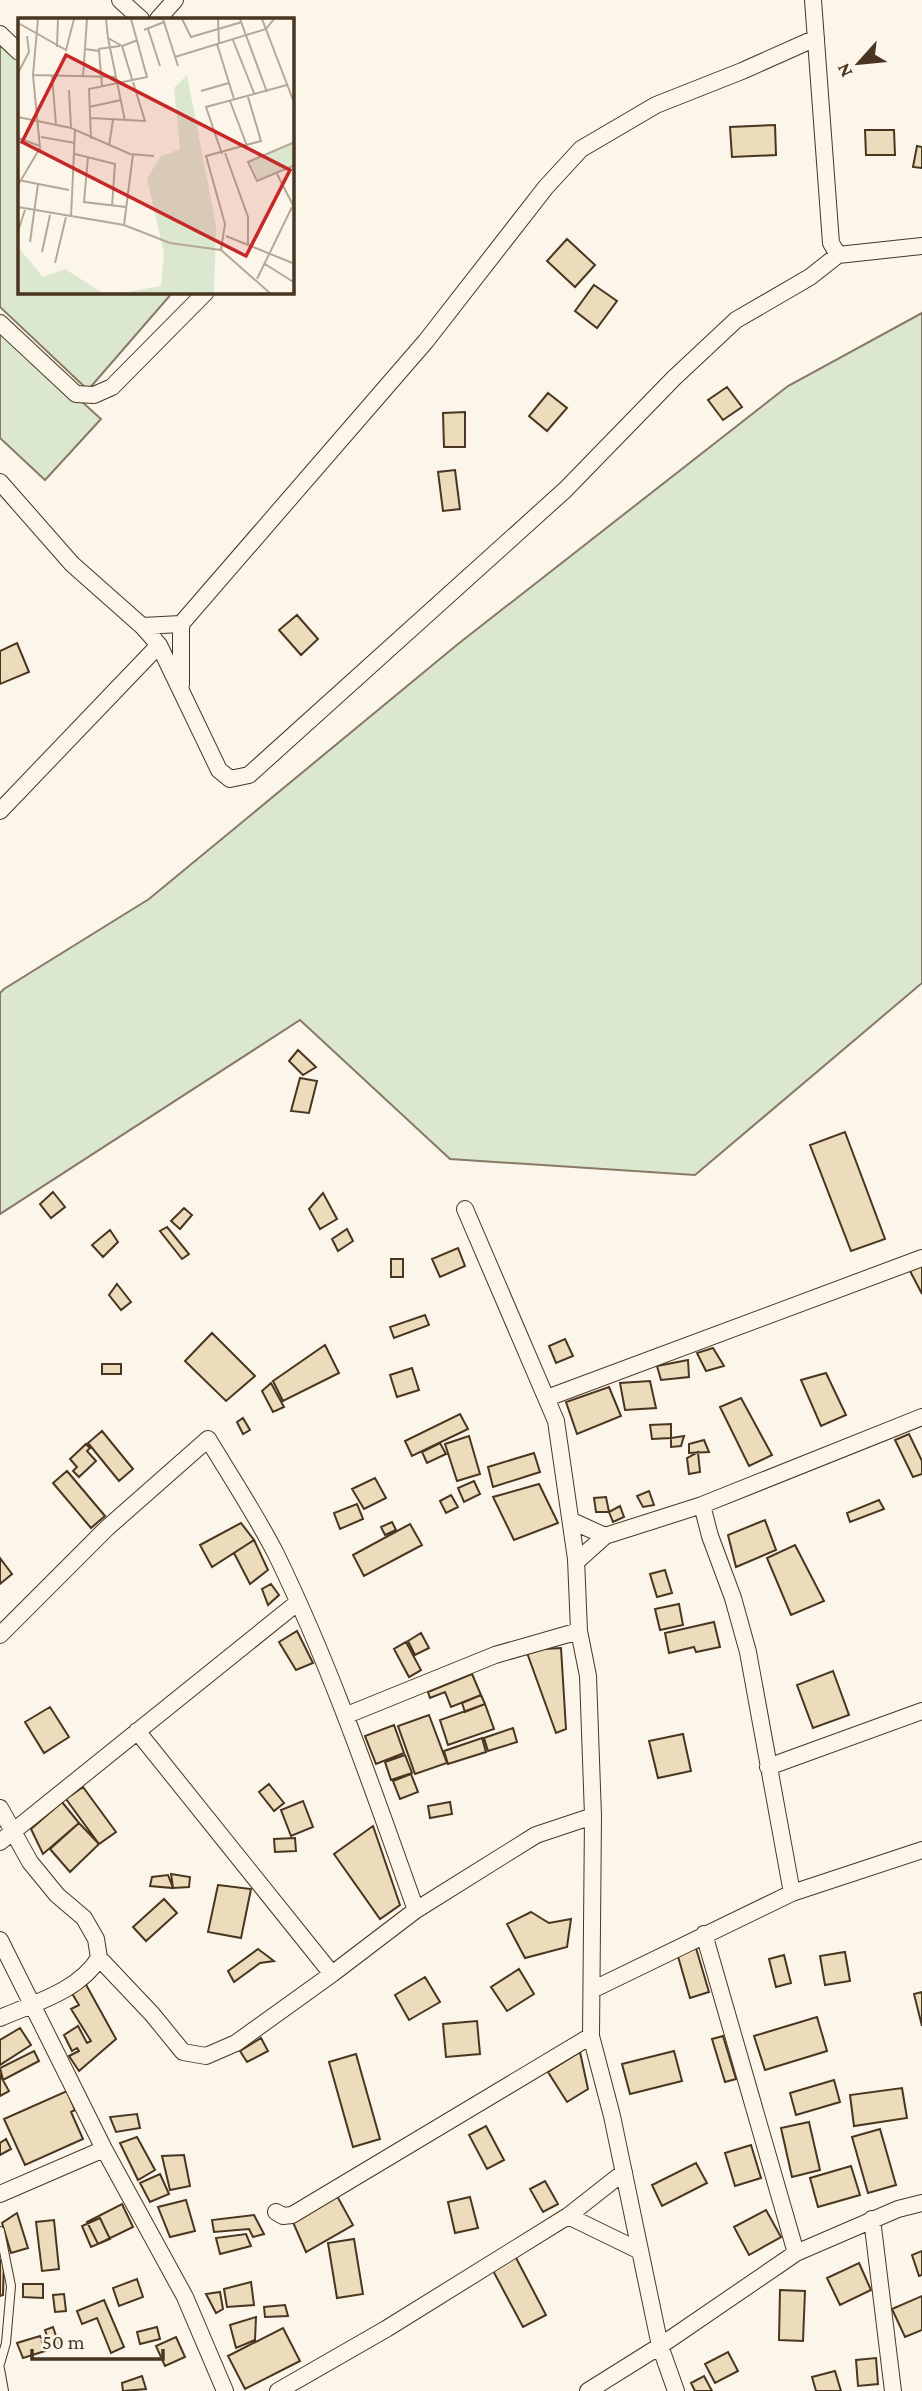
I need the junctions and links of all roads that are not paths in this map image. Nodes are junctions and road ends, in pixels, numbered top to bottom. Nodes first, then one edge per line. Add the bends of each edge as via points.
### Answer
1 (120, 0) edge
2 (175, 0) edge
3 (813, 0) edge
4 (140, 18) edge
5 (159, 18) edge
6 (0, 34) edge
7 (816, 38) junction
8 (18, 51) edge
9 (922, 246) edge
10 (838, 255) junction
11 (203, 294) edge
12 (0, 323) edge
13 (0, 482) edge
14 (181, 624) junction
15 (142, 626) junction
16 (159, 645) junction
17 (181, 689) junction
18 (0, 811) edge
19 (465, 1209) dead end
20 (922, 1258) edge
21 (547, 1398) junction
22 (922, 1417) edge
23 (702, 1505) junction
24 (572, 1521) junction
25 (605, 1536) junction
26 (576, 1562) junction
27 (298, 1603) junction
28 (579, 1631) junction
29 (0, 1635) edge
30 (922, 1711) edge
31 (347, 1715) junction
32 (137, 1731) junction
33 (768, 1767) junction
34 (0, 1808) edge
35 (593, 1816) junction
36 (14, 1832) junction
37 (0, 1842) edge
38 (922, 1850) edge
39 (792, 1893) junction
40 (416, 1910) junction
41 (704, 1934) junction
42 (0, 1940) edge
43 (99, 1958) junction
44 (332, 1974) junction
45 (592, 1990) junction
46 (31, 2004) junction
47 (0, 2018) edge
48 (591, 2036) junction
49 (104, 2148) junction
50 (624, 2172) junction
51 (0, 2194) edge
52 (922, 2203) edge
53 (276, 2212) dead end
54 (568, 2216) junction
55 (872, 2219) junction
56 (0, 2231) edge
57 (640, 2251) junction
58 (796, 2253) junction
59 (660, 2346) junction
60 (0, 2367) edge
61 (4, 2391) edge
62 (225, 2391) edge
63 (278, 2391) edge
64 (588, 2391) edge
65 (676, 2391) edge
66 (893, 2391) edge

1 - 4 street
2 - 5 street
3 - 7 street
6 - 8 street
7 - 10 street via 831,243
7 - 14 street via 656,104 581,149 426,341
9 - 10 street
10 - 17 street via 810,277 736,320 565,490 249,775 230,779 219,770
11 - 12 street via 112,387 94,395 76,394
13 - 15 street via 72,564
14 - 15 street
14 - 17 street
15 - 16 street
16 - 17 street
16 - 18 street
19 - 21 street
20 - 21 street
21 - 24 street via 556,1422
22 - 23 street
23 - 25 street
23 - 33 street via 748,1652
24 - 25 street
24 - 26 street
25 - 26 street
26 - 28 street
27 - 29 street via 275,1553 208,1439 107,1528
27 - 31 street
27 - 32 street
28 - 31 street via 495,1655
28 - 35 street via 589,1676
30 - 33 street
31 - 40 street
32 - 36 street
32 - 44 street
33 - 39 street
34 - 36 street
35 - 40 street via 536,1835
35 - 45 street
36 - 37 street
36 - 43 street via 57,1895 84,1918 96,1939
38 - 39 street
39 - 41 street
40 - 44 street
41 - 45 street
41 - 58 street
42 - 46 street
43 - 44 street via 183,2052 206,2056 236,2043
43 - 46 street via 91,1971 60,1992
45 - 48 street
46 - 47 street
46 - 49 street
48 - 50 street
48 - 53 street via 292,2215
49 - 51 street
49 - 62 street via 185,2297
50 - 54 street
50 - 57 street
52 - 55 street
54 - 57 street
54 - 63 street
55 - 58 street
55 - 66 street
56 - 60 lane via 11,2286
57 - 59 street
58 - 59 street
59 - 64 street
59 - 65 street
60 - 61 lane

